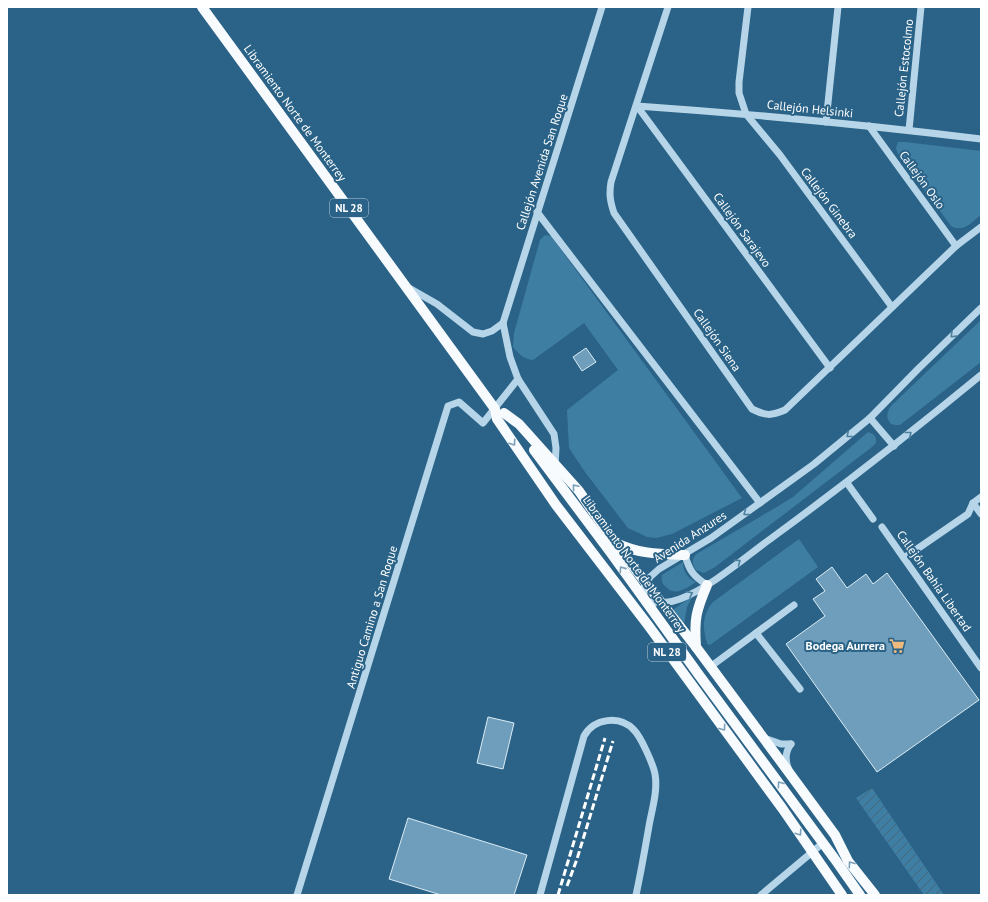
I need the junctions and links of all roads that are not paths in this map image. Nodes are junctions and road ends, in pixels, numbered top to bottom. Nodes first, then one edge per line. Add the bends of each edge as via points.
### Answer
1 (202, 7) edge
2 (602, 7) edge
3 (668, 7) edge
4 (748, 7) edge
5 (838, 7) edge
6 (921, 7) edge
7 (637, 106) junction
8 (746, 114) junction
9 (826, 122) junction
10 (869, 126) junction
11 (909, 130) junction
12 (981, 139) edge
13 (538, 212) junction
14 (981, 227) edge
15 (956, 246) junction
16 (407, 287) junction
17 (892, 307) junction
18 (981, 308) edge
19 (503, 323) junction
20 (830, 368) junction
21 (981, 375) edge
22 (518, 379) junction
23 (499, 411) junction
24 (870, 418) junction
25 (894, 446) junction
26 (556, 466) junction
27 (847, 483) junction
28 (981, 497) edge
29 (760, 503) junction
30 (973, 503) junction
31 (556, 505) junction
32 (981, 514) edge
33 (873, 519) dead end
34 (882, 527) dead end
35 (614, 542) junction
36 (684, 555) junction
37 (904, 558) junction
38 (646, 583) junction
39 (707, 585) junction
40 (645, 601) junction
41 (661, 602) junction
42 (794, 605) dead end
43 (756, 633) junction
44 (696, 647) junction
45 (710, 667) junction
46 (981, 668) edge
47 (800, 689) dead end
48 (708, 708) junction
49 (763, 738) junction
50 (792, 777) junction
51 (814, 807) junction
52 (823, 843) junction
53 (812, 852) junction
54 (834, 858) junction
55 (844, 872) junction
56 (832, 878) junction
57 (297, 895) edge
58 (540, 895) edge
59 (636, 895) edge
60 (761, 895) edge
61 (842, 895) edge
62 (846, 895) edge
63 (860, 895) edge
64 (866, 895) edge
65 (875, 895) edge

1 - 16 main road, Libramiento Norte de Monterrey / NL 28
2 - 13 street, Callejón Avenida San Roque
3 - 7 street, Callejón Siena
4 - 8 street via 739,82 739,94
5 - 9 street
6 - 11 street, Callejón Estocolmo
7 - 8 street, Callejón Helsinki
7 - 20 street, Callejón Sarajevo
7 - 20 street, Callejón Siena via 611,182 609,193 614,213 752,409 762,414 774,415 785,410
8 - 9 street, Callejón Helsinki
8 - 17 street, Callejón Ginebra via 780,155
9 - 10 street, Callejón Helsinki
10 - 11 street, Callejón Helsinki
10 - 15 street, Callejón Oslo
11 - 12 street, Callejón Helsinki
13 - 19 street, Callejón Avenida San Roque
13 - 29 street
14 - 15 street, Callejón Siena
15 - 17 street, Callejón Siena
16 - 19 street via 437,304 472,332 492,332
16 - 23 main road, Libramiento Norte de Monterrey / NL 28
17 - 20 street, Callejón Siena
18 -> 24 street, Avenida Anzures
19 - 22 street via 510,357
25 -> 21 street
22 - 23 street
22 - 26 street via 554,434
23 - 26 main road via 519,424
23 -> 31 main road, Libramiento Norte de Monterrey / NL 28 via 497,419
40 -> 23 main road, Libramiento Norte de Monterrey / NL 28 via 542,460
23 - 57 street, Antiguo Camino a San Roque via 483,423 460,402 448,406
24 - 25 street
24 -> 29 street, Avenida Anzures via 814,464
25 - 27 street
35 -> 26 main road via 579,492
27 - 33 street
39 -> 27 street
28 - 30 street
29 -> 36 street, Avenida Anzures
30 - 32 street
30 - 37 street via 968,514
31 - 40 main road via 569,512 636,599
31 - 48 main road, Libramiento Norte de Monterrey / NL 28
34 - 37 street, Callejón Bahía Libertad
35 - 36 main road via 638,552
35 - 38 main road
36 - 38 street, Avenida Anzures via 659,569
36 - 39 street via 692,573
37 - 46 street, Callejón Bahía Libertad
38 - 40 street via 643,589
38 - 41 main road
41 -> 39 street via 681,598
39 - 44 main road via 696,614
40 - 41 street
40 - 48 main road via 653,624
52 -> 40 main road, Libramiento Norte de Monterrey / NL 28
41 - 44 main road
42 - 43 street
43 - 45 street
43 - 47 street
44 - 45 main road
45 - 49 main road
48 -> 53 main road, Libramiento Norte de Monterrey / NL 28
49 - 50 main road
49 - 50 street via 781,744 791,744 786,755
50 - 51 main road
51 - 54 main road
65 -> 51 main road via 848,861 835,835
52 - 53 street
52 - 54 main road, Libramiento Norte de Monterrey / NL 28
53 - 56 main road, Libramiento Norte de Monterrey / NL 28
53 - 60 street
54 - 55 main road, Libramiento Norte de Monterrey / NL 28
55 - 63 main road, Libramiento Norte de Monterrey / NL 28
55 - 64 main road
56 - 61 main road, Libramiento Norte de Monterrey / NL 28
56 - 62 main road
58 - 59 street via 584,736 593,725 610,721 621,722 635,731 652,763 655,775 654,800

